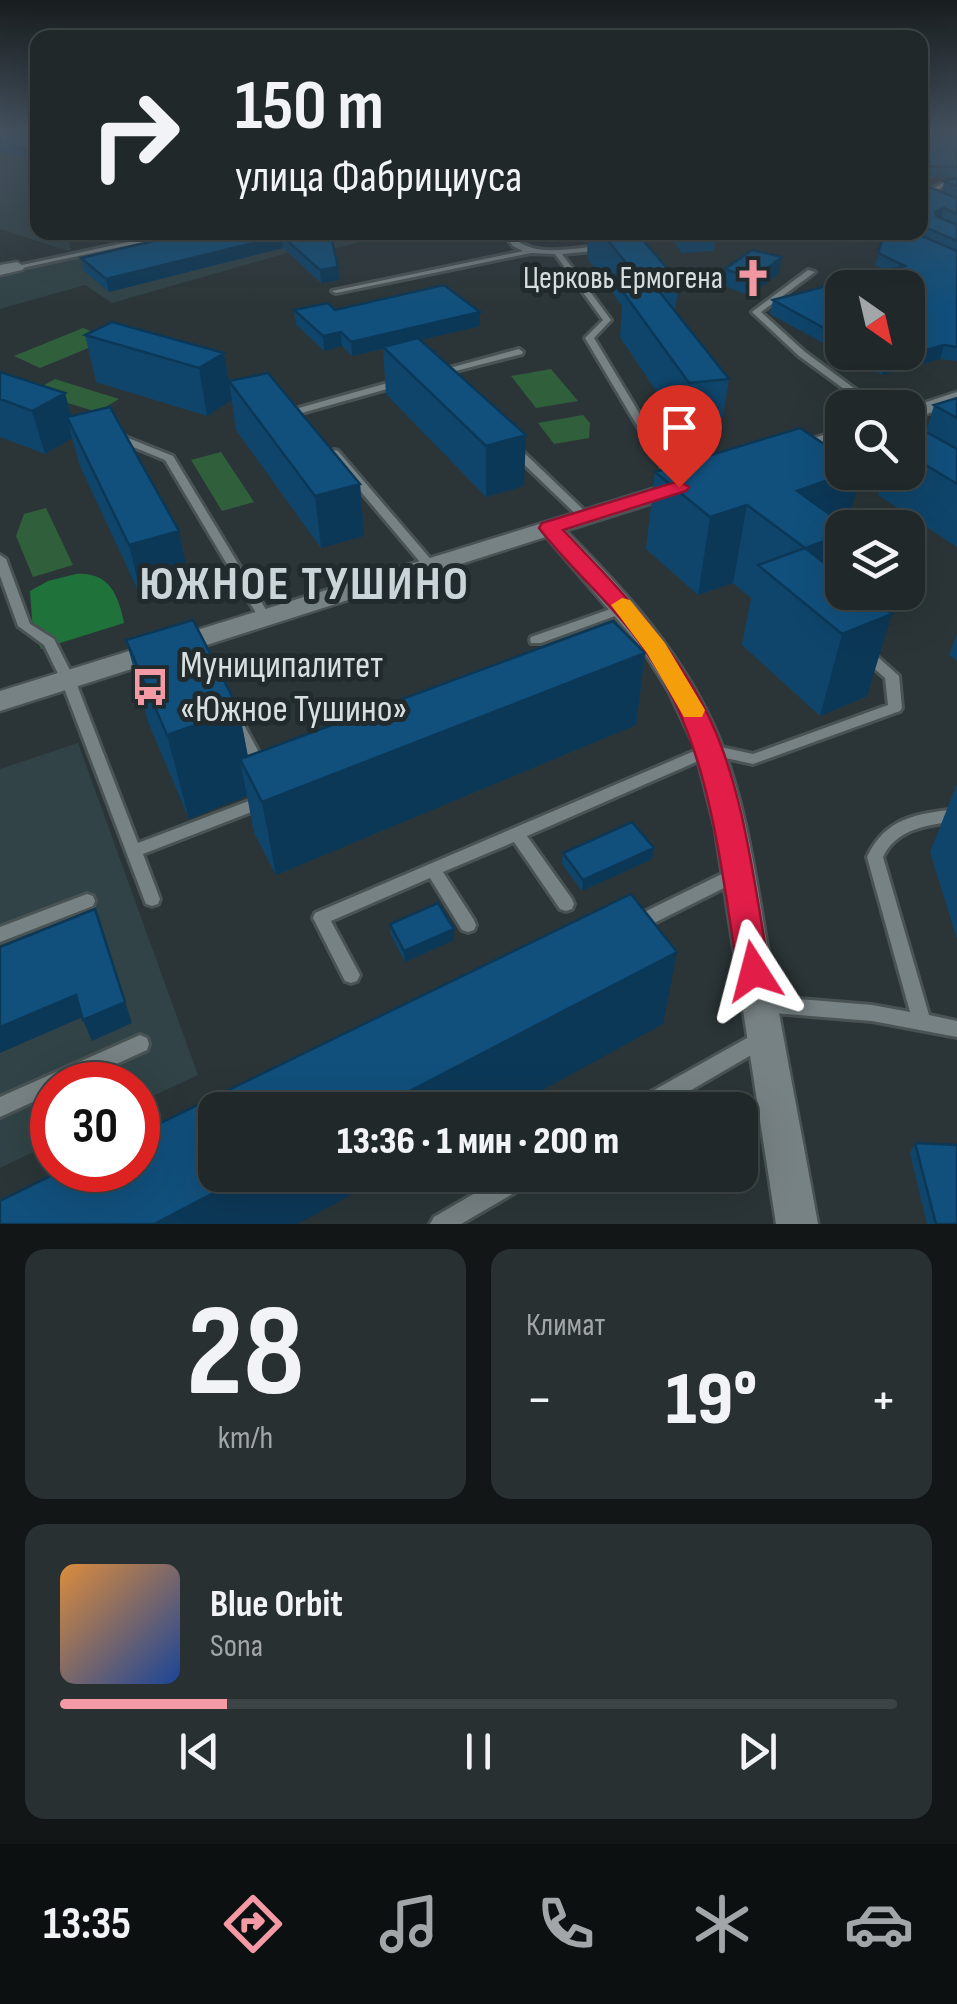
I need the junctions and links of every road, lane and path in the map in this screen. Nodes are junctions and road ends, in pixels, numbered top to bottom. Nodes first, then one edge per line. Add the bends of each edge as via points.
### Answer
1 (928, 193) edge
2 (957, 206) edge
3 (121, 240) edge
4 (144, 240) edge
5 (510, 240) edge
6 (622, 246) edge
7 (88, 250) junction
8 (530, 252) junction
9 (557, 252) junction
10 (8, 268) edge
11 (811, 272) dead end
12 (336, 292) dead end
13 (519, 352) dead end
14 (436, 373) junction
15 (450, 387) edge
16 (851, 390) edge
17 (957, 398) edge
18 (925, 408) edge
19 (311, 425) edge
20 (98, 429) edge
21 (323, 440) edge
22 (825, 440) edge
23 (506, 442) edge
24 (776, 456) edge
25 (711, 477) edge
26 (679, 487) junction
27 (584, 517) junction
28 (550, 528) junction
29 (0, 559) edge
30 (430, 566) junction
31 (625, 608) junction
32 (265, 618) junction
33 (536, 640) dead end
34 (852, 642) edge
35 (68, 680) junction
36 (0, 701) edge
37 (231, 713) edge
38 (710, 750) junction
39 (957, 815) edge
40 (517, 834) junction
41 (134, 852) junction
42 (433, 870) junction
43 (738, 874) junction
44 (152, 899) dead end
45 (87, 901) dead end
46 (566, 904) dead end
47 (468, 925) dead end
48 (621, 931) edge
49 (0, 936) edge
50 (351, 975) dead end
51 (762, 1020) junction
52 (922, 1021) junction
53 (957, 1029) edge
54 (140, 1044) dead end
55 (663, 1092) edge
56 (0, 1107) edge
57 (497, 1192) edge
58 (441, 1224) edge
59 (797, 1224) edge

1 - 2 lane
3 - 7 lane
4 - 7 lane
5 - 8 lane
6 - 9 lane
7 - 10 lane
8 - 9 lane
8 - 12 lane
9 - 26 lane via 606,320 590,338
11 - 16 lane via 756,312
13 - 14 lane
14 - 15 lane
14 - 19 lane via 294,409
17 - 18 main road
20 - 32 lane via 169,458
21 - 30 lane
22 - 24 main road
23 - 27 lane
25 - 26 main road
26 - 27 main road
27 - 28 main road
28 - 30 main road
28 - 31 main road
29 - 35 lane via 24,626 49,642
30 - 32 main road
31 - 33 lane
31 - 38 main road via 685,695
32 - 35 main road via 195,646
34 - 38 lane via 892,676 896,708 753,759
35 - 36 main road
35 - 41 lane
37 - 41 lane via 276,796
38 - 40 lane
38 - 43 main road
39 - 52 lane via 900,827 879,844 875,857
40 - 42 lane
40 - 46 lane
41 - 44 lane
42 - 47 lane
42 - 50 lane via 322,918
43 - 48 lane
43 - 51 main road
45 - 49 lane
51 - 52 lane
51 - 55 lane
51 - 59 main road
52 - 53 lane
54 - 56 lane
57 - 58 lane

